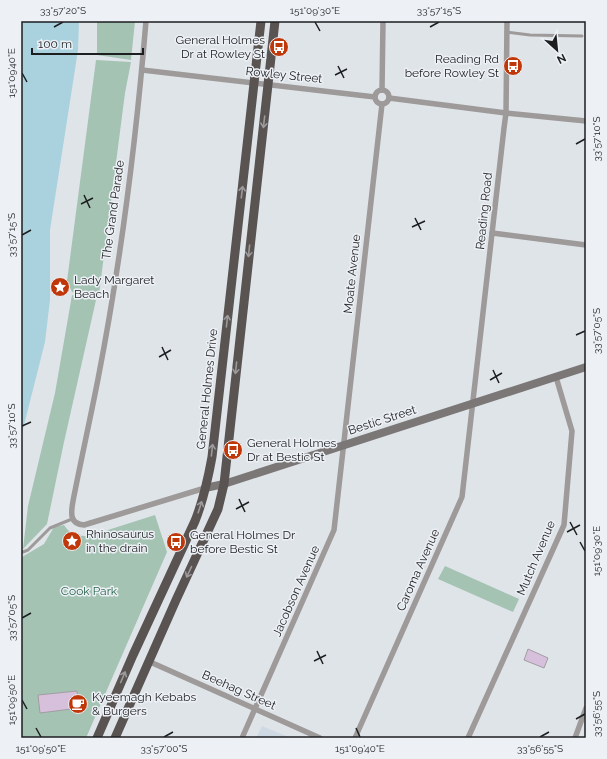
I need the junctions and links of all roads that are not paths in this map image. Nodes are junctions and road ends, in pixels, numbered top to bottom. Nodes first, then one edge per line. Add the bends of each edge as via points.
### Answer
1 (146, 21) edge
2 (261, 21) edge
3 (275, 21) edge
4 (383, 21) edge
5 (507, 21) edge
6 (506, 32) junction
7 (582, 36) dead end
8 (142, 70) junction
9 (254, 83) junction
10 (269, 84) junction
11 (382, 90) junction
12 (375, 97) junction
13 (389, 98) junction
14 (382, 104) junction
15 (506, 113) junction
16 (586, 121) edge
17 (492, 234) junction
18 (586, 245) edge
19 (586, 367) edge
20 (556, 377) junction
21 (474, 403) junction
22 (344, 445) junction
23 (224, 484) junction
24 (205, 488) junction
25 (72, 519) junction
26 (23, 552) dead end
27 (148, 661) junction
28 (586, 708) edge
29 (255, 709) junction
30 (97, 738) edge
31 (115, 738) edge
32 (242, 738) edge
33 (320, 738) edge
34 (355, 738) edge
35 (468, 738) edge
36 (575, 738) edge

1 - 8 street, The Grand Parade
2 - 9 highway, General Holmes Drive
3 - 10 highway
4 - 11 street
5 - 6 street, Reading Road
6 - 7 lane
6 - 15 street, Reading Road
8 - 9 street, Rowley Street
8 - 25 street, The Grand Parade via 127,198 98,379 73,501
9 - 10 street, Rowley Street
24 -> 9 highway, General Holmes Drive via 212,457
10 - 12 street, Rowley Street
10 -> 23 highway
11 - 12 street via 377,92
11 - 13 street via 387,92
12 - 14 street via 377,103
13 - 14 street via 386,104
13 - 15 street
14 - 22 street, Moate Avenue
15 - 16 street
15 - 17 street, Reading Road
17 - 18 street
17 - 21 street, Reading Road
19 - 20 main road, Bestic Street
20 - 21 main road, Bestic Street
20 - 35 street, Mutch Avenue via 572,431 564,525
21 - 22 main road, Bestic Street
21 - 34 street, Caroma Avenue via 462,497
22 - 23 main road, Bestic Street
22 - 29 street, Jacobson Avenue via 332,536
23 - 24 main road, Bestic Street
23 -> 27 highway via 218,509
24 - 25 street, Bestic Street via 84,526
30 -> 24 highway, General Holmes Drive via 195,521
25 - 26 lane via 50,528
27 - 29 street, Beehag Street
27 - 31 highway
28 - 36 street
29 - 32 street, Jacobson Avenue
29 - 33 street, Beehag Street

